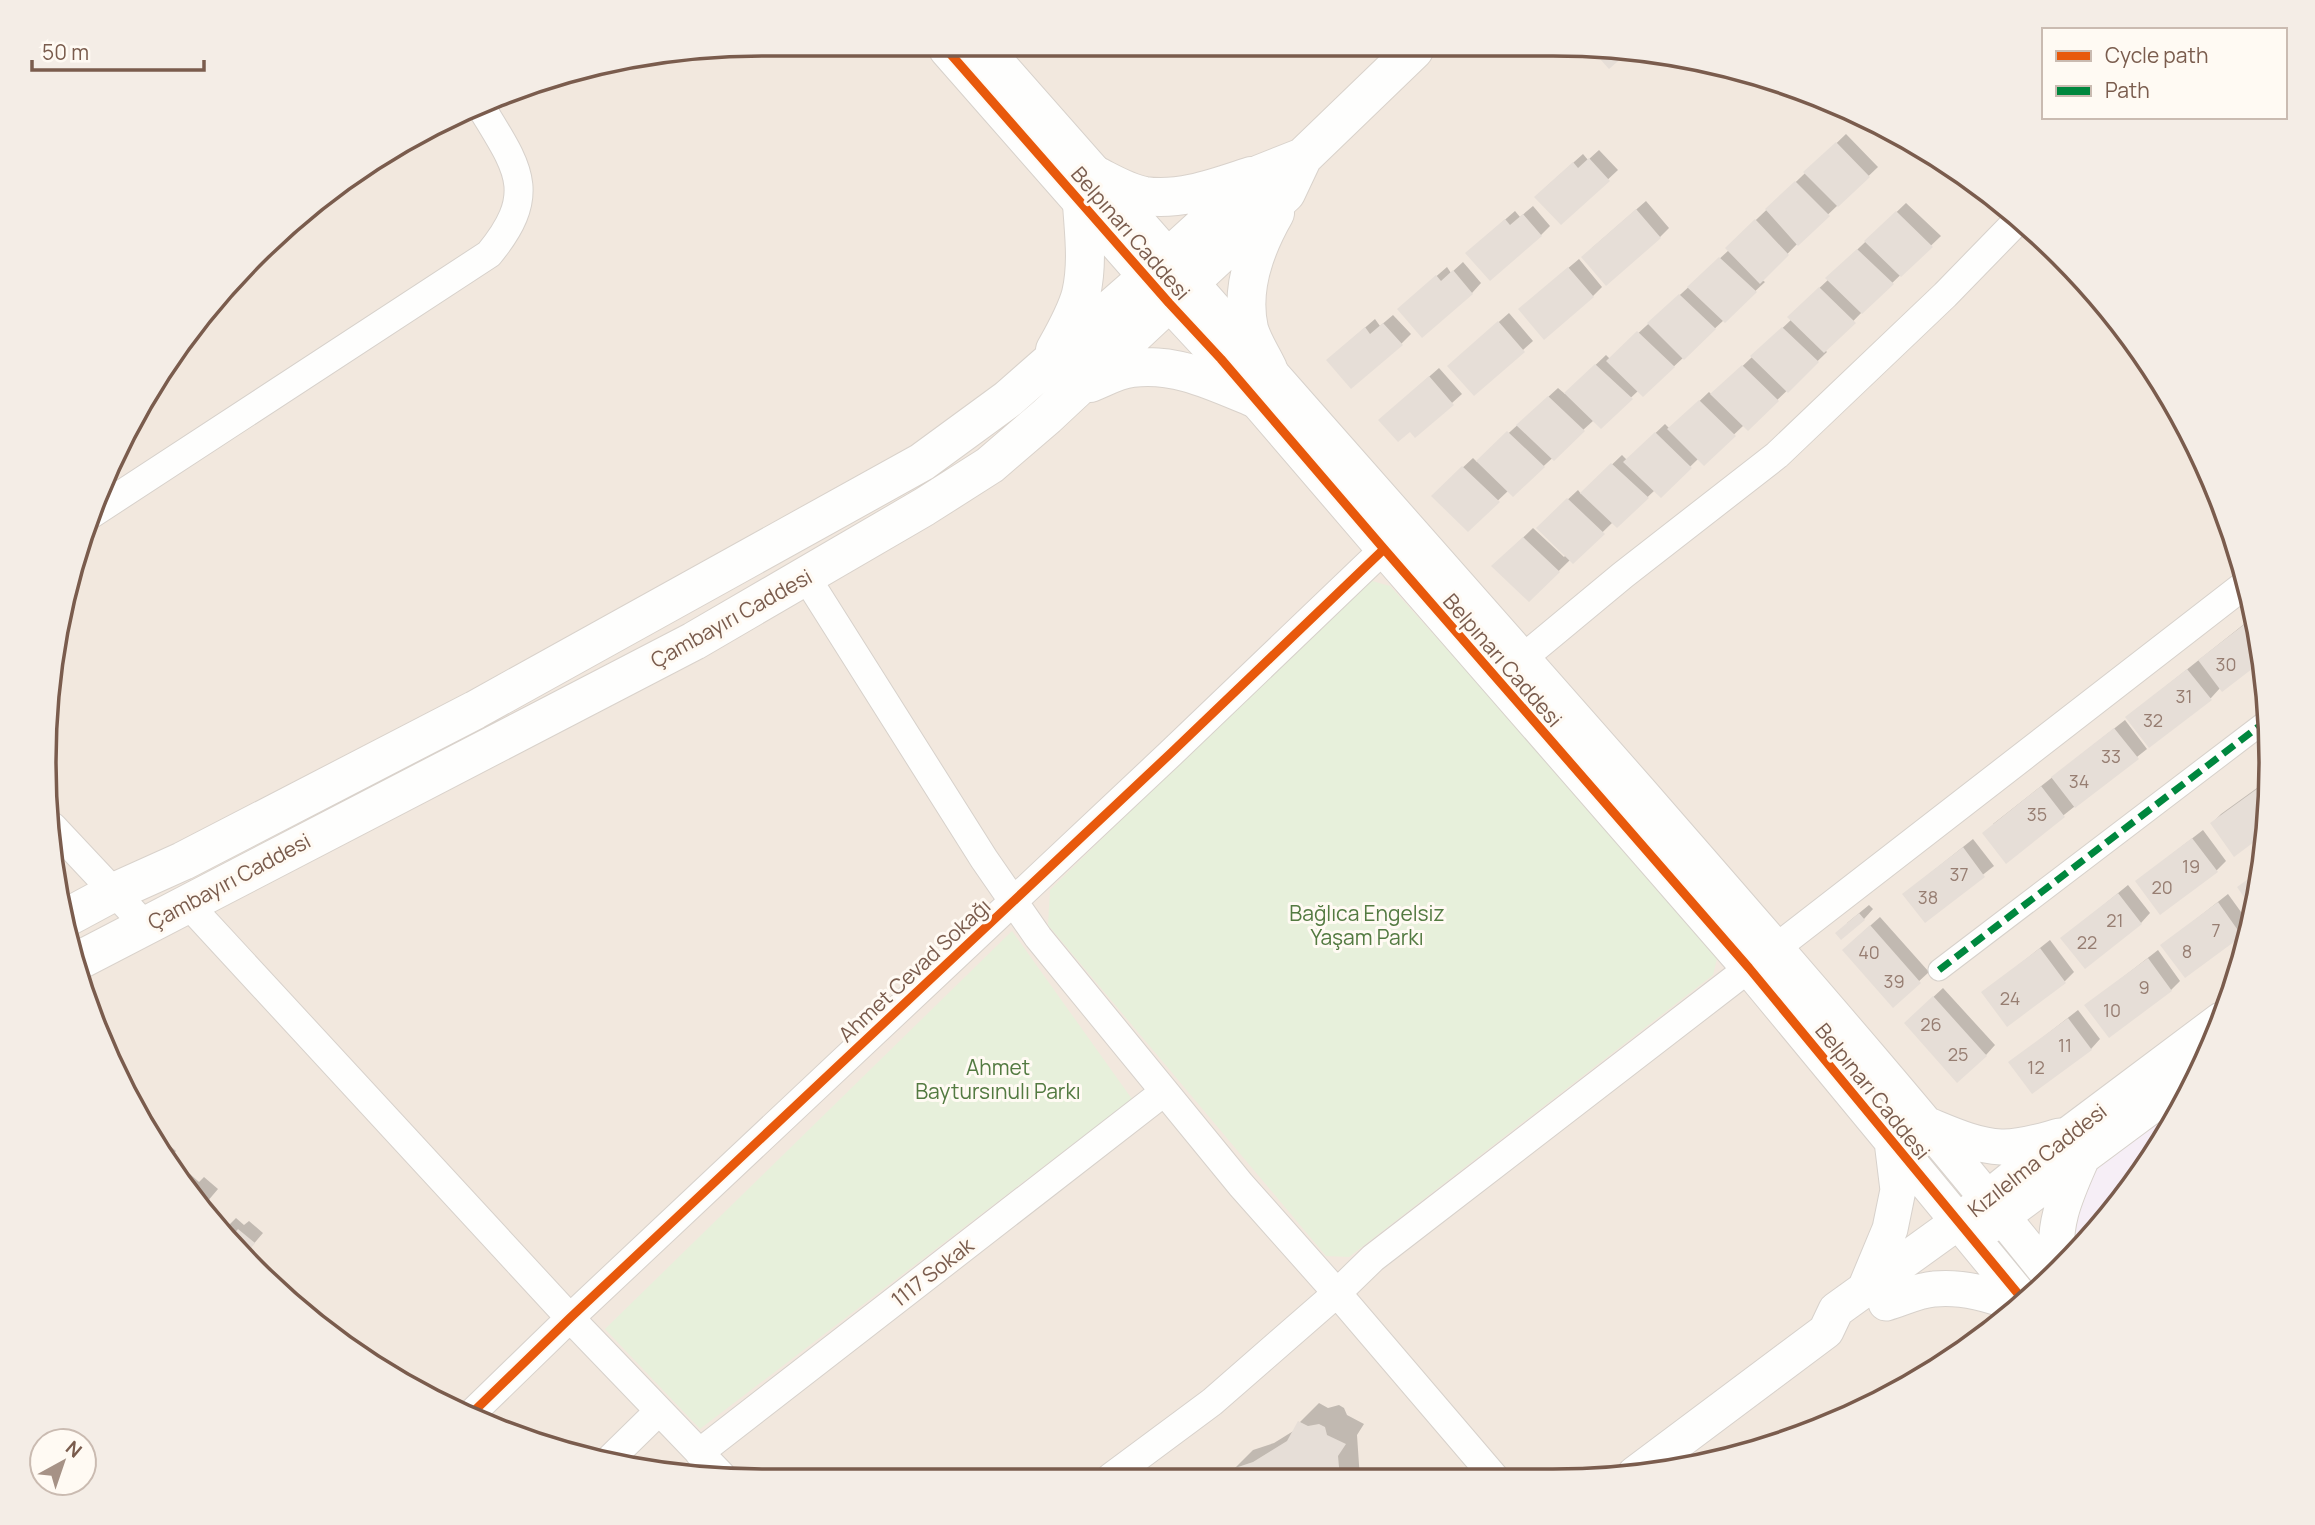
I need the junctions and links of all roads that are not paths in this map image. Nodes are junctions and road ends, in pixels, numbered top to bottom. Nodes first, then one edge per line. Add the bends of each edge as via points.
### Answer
1 (953, 56) edge
2 (990, 56) edge
3 (1408, 56) edge
4 (485, 113) edge
5 (1273, 183) junction
6 (1089, 189) junction
7 (2012, 226) edge
8 (1168, 280) junction
9 (1048, 364) junction
10 (1261, 384) junction
11 (1078, 387) junction
12 (105, 505) edge
13 (1384, 550) junction
14 (806, 577) junction
15 (2237, 590) edge
16 (1523, 658) junction
17 (2258, 728) edge
18 (60, 835) edge
19 (114, 892) junction
20 (1013, 902) junction
21 (187, 903) junction
22 (73, 914) edge
23 (145, 925) junction
24 (84, 958) edge
25 (1762, 958) junction
26 (1939, 970) dead end
27 (2204, 1034) edge
28 (2183, 1080) edge
29 (1164, 1092) junction
30 (1927, 1124) junction
31 (1892, 1141) junction
32 (2076, 1145) junction
33 (1996, 1207) junction
34 (1965, 1230) junction
35 (2058, 1255) edge
36 (2045, 1269) edge
37 (1337, 1293) junction
38 (2018, 1294) edge
39 (1876, 1296) junction
40 (2009, 1301) edge
41 (570, 1318) junction
42 (477, 1408) edge
43 (659, 1411) junction
44 (616, 1453) edge
45 (699, 1453) junction
46 (1652, 1462) edge
47 (713, 1467) edge
48 (1122, 1469) edge
49 (1487, 1469) edge

1 - 6 street, Belpınarı Caddesi
2 - 6 street, Belpınarı Caddesi
3 - 5 main road, Çambayırı Caddesi
4 - 12 street via 512,158 519,185 516,214 489,254
5 - 6 main road via 1171,196
5 - 8 main road, Çambayırı Caddesi
5 - 10 main road via 1245,299
6 - 8 street, Belpınarı Caddesi
6 - 9 main road via 1081,293
7 - 16 street via 1777,455
8 - 9 main road, Çambayırı Caddesi
8 - 10 street, Belpınarı Caddesi
8 - 11 main road, Çambayırı Caddesi
9 - 19 main road, Çambayırı Caddesi via 971,427 887,483 475,710
10 - 11 main road via 1213,381 1174,368 1130,368
10 - 13 street, Belpınarı Caddesi
10 - 16 street, Belpınarı Caddesi
11 - 14 main road, Çambayırı Caddesi via 990,465
13 - 20 street, Ahmet Cevad Sokağı
13 - 25 street, Belpınarı Caddesi
14 - 20 street
14 - 21 main road, Çambayırı Caddesi via 694,641
15 - 25 street
16 - 25 street, Belpınarı Caddesi
17 - 26 street
18 - 19 street
19 - 22 main road, Çambayırı Caddesi
19 - 23 street
20 - 29 street
20 - 41 street, Ahmet Cevad Sokağı
21 - 23 main road, Çambayırı Caddesi
21 - 41 street
23 - 24 main road, Çambayırı Caddesi
25 - 30 street, Belpınarı Caddesi
25 - 31 street, Belpınarı Caddesi
25 - 37 street via 1373,1258
27 - 32 street, Kızılelma Caddesi
28 - 32 street, Kızılelma Caddesi
29 - 37 street
29 - 45 street, 1117 Sokak
30 - 32 street via 1956,1137 2000,1147
30 - 33 street, Belpınarı Caddesi
31 - 34 street, Belpınarı Caddesi
31 - 39 street via 1898,1190
32 - 33 street, Kızılelma Caddesi
32 - 35 street via 2057,1224
33 - 34 street, Kızılelma Caddesi
33 - 36 street, Belpınarı Caddesi
34 - 38 street, Belpınarı Caddesi
34 - 39 street, Kızılelma Caddesi
37 - 48 street via 1212,1402
37 - 49 street
39 - 40 street via 1932,1289 1979,1292
39 - 46 street, Kızılelma Caddesi via 1836,1310 1826,1331
41 - 42 street, Ahmet Cevad Sokağı
41 - 43 street
43 - 44 street
43 - 45 street
45 - 47 street

